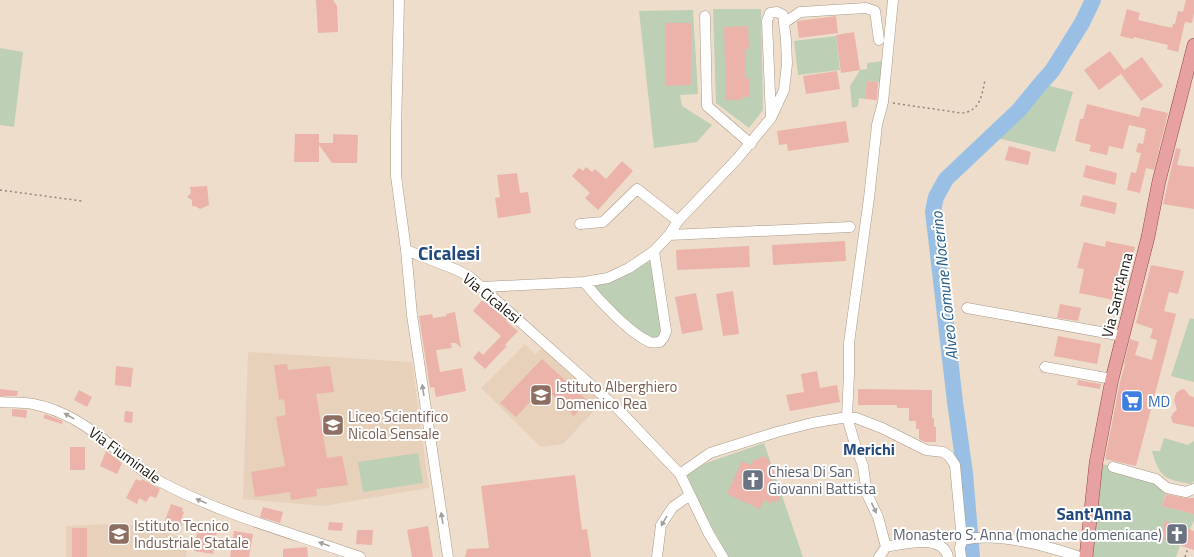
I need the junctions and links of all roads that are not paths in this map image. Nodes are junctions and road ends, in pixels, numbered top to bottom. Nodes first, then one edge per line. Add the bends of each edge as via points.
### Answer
1 (399, 0) edge
2 (893, 0) edge
3 (705, 16) dead end
4 (784, 23) junction
5 (879, 40) dead end
6 (1194, 45) edge
7 (771, 118) junction
8 (751, 144) junction
9 (678, 221) junction
10 (580, 224) dead end
11 (850, 227) dead end
12 (669, 235) junction
13 (406, 250) junction
14 (654, 251) junction
15 (584, 282) junction
16 (482, 287) junction
17 (966, 308) dead end
18 (1123, 336) junction
19 (1045, 366) dead end
20 (1112, 379) junction
21 (0, 402) edge
22 (847, 417) junction
23 (1113, 467) dead end
24 (680, 474) junction
25 (1194, 488) edge
26 (690, 495) junction
27 (964, 539) junction
28 (886, 547) junction
29 (360, 557) edge
30 (448, 557) edge
31 (657, 557) edge
32 (723, 557) edge
33 (879, 557) edge
34 (948, 557) edge
35 (961, 557) edge
36 (1080, 557) edge
37 (1086, 557) edge

1 - 13 street via 396,176
2 - 22 street via 883,102 877,125 849,343
3 - 8 street via 707,106
4 - 5 street via 800,12 866,8 875,11
4 - 7 street via 787,64 784,90
4 - 7 street via 783,15 777,12 770,13 767,21
6 - 18 main road, Via Sant'Anna
7 - 8 street
8 - 9 street
9 - 10 street via 637,189 603,222
9 - 12 street
11 - 12 street
12 - 14 street
13 - 16 street, Via Cicalesi via 457,270
30 -> 13 street via 412,314
14 - 15 street via 629,268 608,278
14 - 15 street via 666,331 660,342 651,342 637,334 614,315
15 - 16 street
16 - 24 street, Via Cicalesi via 618,409
17 - 18 street
18 - 20 main road, Via Sant'Anna
19 - 20 street
20 - 37 main road, Via Sant'Anna via 1096,462
29 -> 21 street, Via Fiuminale via 263,525 201,501 159,481 99,435 64,413 33,404
22 - 24 street via 798,427 710,453
22 - 27 street via 882,428 926,450 943,452 949,456 955,465
22 -> 28 street via 863,466 867,494 878,517
23 - 25 street via 1156,479 1167,488 1186,492
24 - 26 street, Via Cicalesi
26 -> 31 street via 673,507 661,525
26 - 32 street, Via Cicalesi
27 - 35 street via 960,548
27 - 36 street via 1021,541
28 - 33 street
28 - 34 street via 918,541 930,542 943,549

